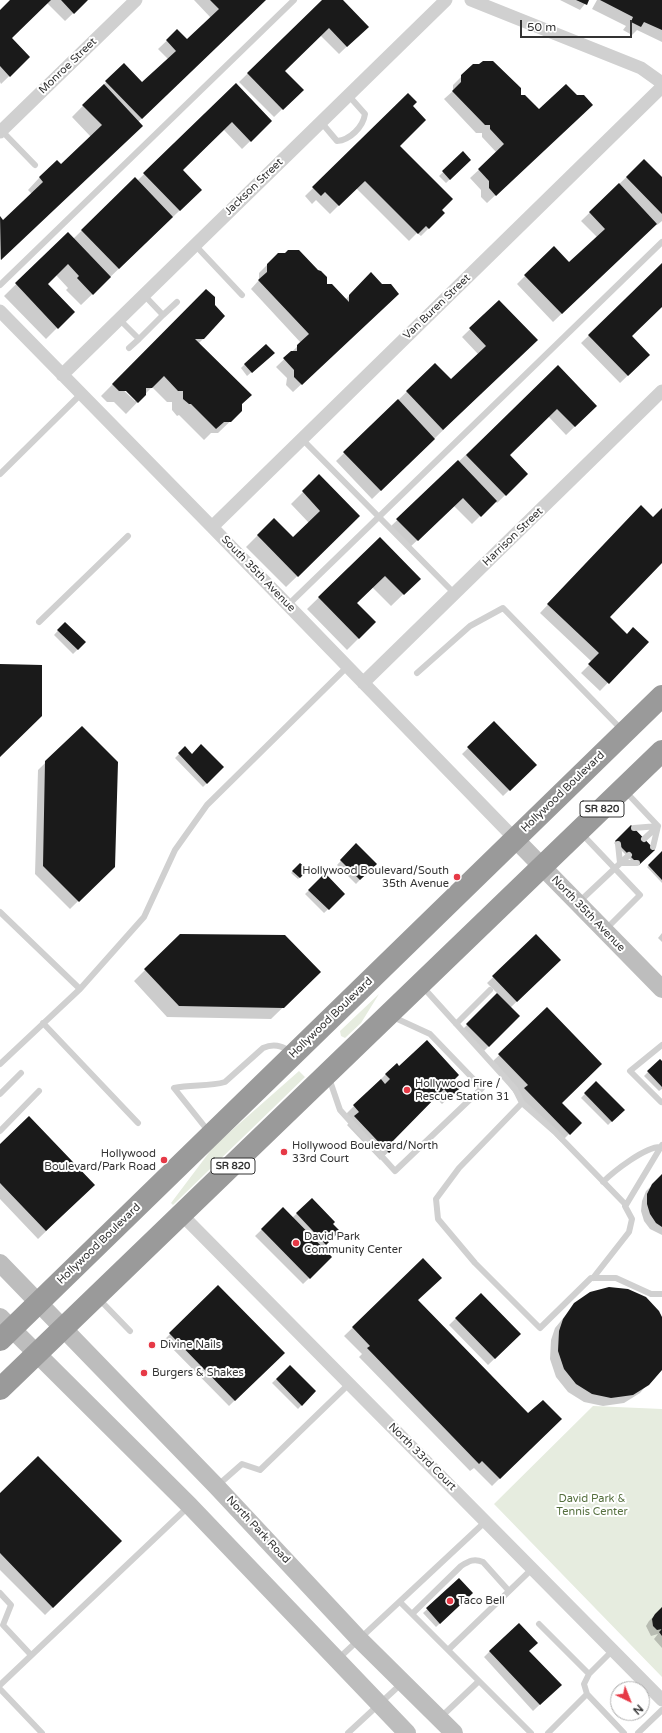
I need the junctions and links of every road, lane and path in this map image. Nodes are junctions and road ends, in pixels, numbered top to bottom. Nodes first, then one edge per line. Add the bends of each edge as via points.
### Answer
1 (136, 0) edge
2 (294, 0) edge
3 (446, 0) edge
4 (471, 0) edge
5 (662, 83) edge
6 (662, 87) edge
7 (349, 96) junction
8 (321, 122) junction
9 (1, 132) edge
10 (35, 165) dead end
11 (662, 242) edge
12 (195, 245) junction
13 (0, 285) edge
14 (144, 295) junction
15 (242, 295) dead end
16 (177, 302) dead end
17 (0, 311) edge
18 (163, 316) junction
19 (119, 319) junction
20 (139, 339) junction
21 (129, 348) dead end
22 (62, 375) junction
23 (662, 391) edge
24 (81, 394) junction
25 (302, 439) junction
26 (0, 474) edge
27 (379, 517) junction
28 (212, 527) junction
29 (128, 536) dead end
30 (454, 594) junction
31 (288, 605) junction
32 (39, 622) dead end
33 (348, 667) junction
34 (417, 674) dead end
35 (363, 683) junction
36 (662, 696) edge
37 (624, 733) junction
38 (662, 751) edge
39 (623, 789) junction
40 (658, 826) junction
41 (634, 828) dead end
42 (580, 831) junction
43 (515, 839) junction
44 (644, 839) dead end
45 (618, 844) dead end
46 (653, 847) dead end
47 (628, 855) dead end
48 (620, 863) junction
49 (637, 863) dead end
50 (542, 868) junction
51 (614, 868) junction
52 (578, 904) junction
53 (0, 912) edge
54 (604, 931) junction
55 (421, 985) junction
56 (80, 989) junction
57 (662, 989) edge
58 (490, 990) dead end
59 (390, 1015) junction
60 (43, 1023) junction
61 (456, 1024) junction
62 (662, 1044) edge
63 (294, 1054) junction
64 (0, 1064) edge
65 (21, 1073) dead end
66 (328, 1074) junction
67 (39, 1091) dead end
68 (0, 1094) edge
69 (661, 1102) edge
70 (522, 1103) junction
71 (138, 1123) dead end
72 (0, 1131) edge
73 (211, 1135) junction
74 (661, 1146) edge
75 (603, 1182) junction
76 (626, 1205) junction
77 (182, 1215) junction
78 (0, 1263) edge
79 (593, 1278) junction
80 (662, 1294) edge
81 (96, 1296) junction
82 (38, 1303) junction
83 (62, 1327) junction
84 (4, 1328) edge
85 (130, 1332) dead end
86 (36, 1352) junction
87 (350, 1383) junction
88 (0, 1389) edge
89 (217, 1487) junction
90 (190, 1506) junction
91 (486, 1521) junction
92 (533, 1568) junction
93 (509, 1590) junction
94 (0, 1593) edge
95 (400, 1602) junction
96 (412, 1614) junction
97 (539, 1624) dead end
98 (359, 1639) junction
99 (448, 1650) junction
100 (612, 1650) junction
101 (31, 1655) junction
102 (337, 1659) junction
103 (589, 1674) junction
104 (479, 1681) junction
105 (402, 1682) junction
106 (0, 1685) edge
107 (0, 1689) edge
108 (587, 1694) junction
109 (662, 1700) edge
110 (379, 1704) junction
111 (662, 1710) edge
112 (439, 1719) junction
113 (42, 1733) edge
114 (348, 1733) edge
115 (407, 1733) edge
116 (454, 1733) edge
117 (531, 1733) edge
118 (548, 1733) edge
119 (624, 1733) edge
120 (638, 1733) edge

1 - 9 street, Monroe Street
2 - 13 lane
3 - 7 street, Jackson Street
4 - 5 street via 641,68
6 - 25 street, Van Buren Street
7 - 8 street, Jackson Street
7 - 8 lane via 365,114 364,123 345,140 337,141
8 - 12 street, Jackson Street
9 - 10 lane
11 - 27 lane
12 - 14 street, Jackson Street
12 - 15 lane
14 - 18 lane
14 - 19 street, Jackson Street
16 - 18 lane
17 - 22 street, South 35th Avenue
18 - 20 lane
19 - 20 lane
19 - 22 street, Jackson Street
20 - 21 lane
22 - 24 street, South 35th Avenue
23 - 30 street, Harrison Street
24 - 26 lane
24 - 28 street, South 35th Avenue
25 - 27 lane
25 - 28 street, Van Buren Street
27 - 30 lane
27 - 31 lane
28 - 31 street, South 35th Avenue
29 - 32 lane
30 - 35 street, Harrison Street
31 - 33 street, South 35th Avenue
33 - 35 street, South 35th Avenue
33 - 56 lane via 207,805 175,850 144,917
34 - 37 lane via 470,626 503,608
35 - 43 street, South 35th Avenue
36 - 37 highway, Hollywood Boulevard
37 - 43 highway, Hollywood Boulevard
38 - 39 highway, SR 820
39 - 40 lane
39 - 42 highway, SR 820
40 - 41 lane
40 - 44 lane
40 - 46 lane
42 - 50 highway, SR 820
42 - 51 lane
43 - 50 street, North 35th Avenue
43 - 63 highway, Hollywood Boulevard
45 - 48 lane
47 - 48 lane
48 - 49 lane
48 - 51 lane
50 - 52 street, North 35th Avenue
50 - 55 highway, SR 820
51 - 52 lane
51 - 54 lane via 640,895
52 - 54 street, North 35th Avenue
53 - 56 lane
54 - 57 street, North 35th Avenue
55 - 59 highway, SR 820
55 - 61 lane
56 - 60 lane
58 - 61 lane
59 - 66 highway, SR 820
59 - 66 lane via 430,1034 482,1088 395,1171 340,1110
60 - 64 lane
60 - 71 lane
61 - 70 lane via 510,1084
62 - 69 lane via 630,1071
63 - 73 highway, Hollywood Boulevard
63 - 73 lane via 282,1046 271,1045 263,1048 225,1082 174,1088
65 - 68 lane
66 - 77 highway, SR 820
67 - 72 lane
70 - 75 lane via 555,1132
70 - 79 lane via 459,1168 436,1199 438,1219 475,1263 540,1328
73 - 82 highway, Hollywood Boulevard
74 - 75 lane via 652,1147 616,1169
74 - 76 lane
75 - 76 lane
76 - 79 lane via 632,1219 629,1232
77 - 81 highway, SR 820
77 - 87 street, North 33rd Court
78 - 82 street, North Park Road
79 - 80 lane via 616,1278 651,1294
81 - 83 highway, SR 820
81 - 85 lane
82 - 83 street, North Park Road
82 - 84 highway, Hollywood Boulevard
83 - 86 highway, SR 820
83 - 89 street, North Park Road
84 - 86 street
86 - 88 highway, SR 820
86 - 90 street
87 - 89 lane via 260,1470 242,1464
87 - 91 street, North 33rd Court
89 - 98 street, North Park Road
90 - 101 lane
90 - 102 street
91 - 92 street, North 33rd Court
91 - 95 lane
92 - 93 lane
92 - 100 street, North 33rd Court
93 - 96 lane via 483,1562 470,1561 461,1566
93 - 99 lane
94 - 101 lane via 11,1604 3,1626
95 - 96 lane
95 - 98 lane
96 - 99 lane
97 - 103 lane
98 - 102 lane
98 - 105 street, North Park Road
99 - 104 lane
100 - 103 lane
100 - 109 street, North 33rd Court
101 - 106 lane
102 - 110 street
103 - 108 lane via 584,1684
104 - 112 lane
104 - 117 lane
105 - 110 lane
105 - 112 street, North Park Road
107 - 113 lane
108 - 118 lane
108 - 119 lane
110 - 114 lane
110 - 115 street
111 - 120 lane
112 - 116 street, North Park Road

